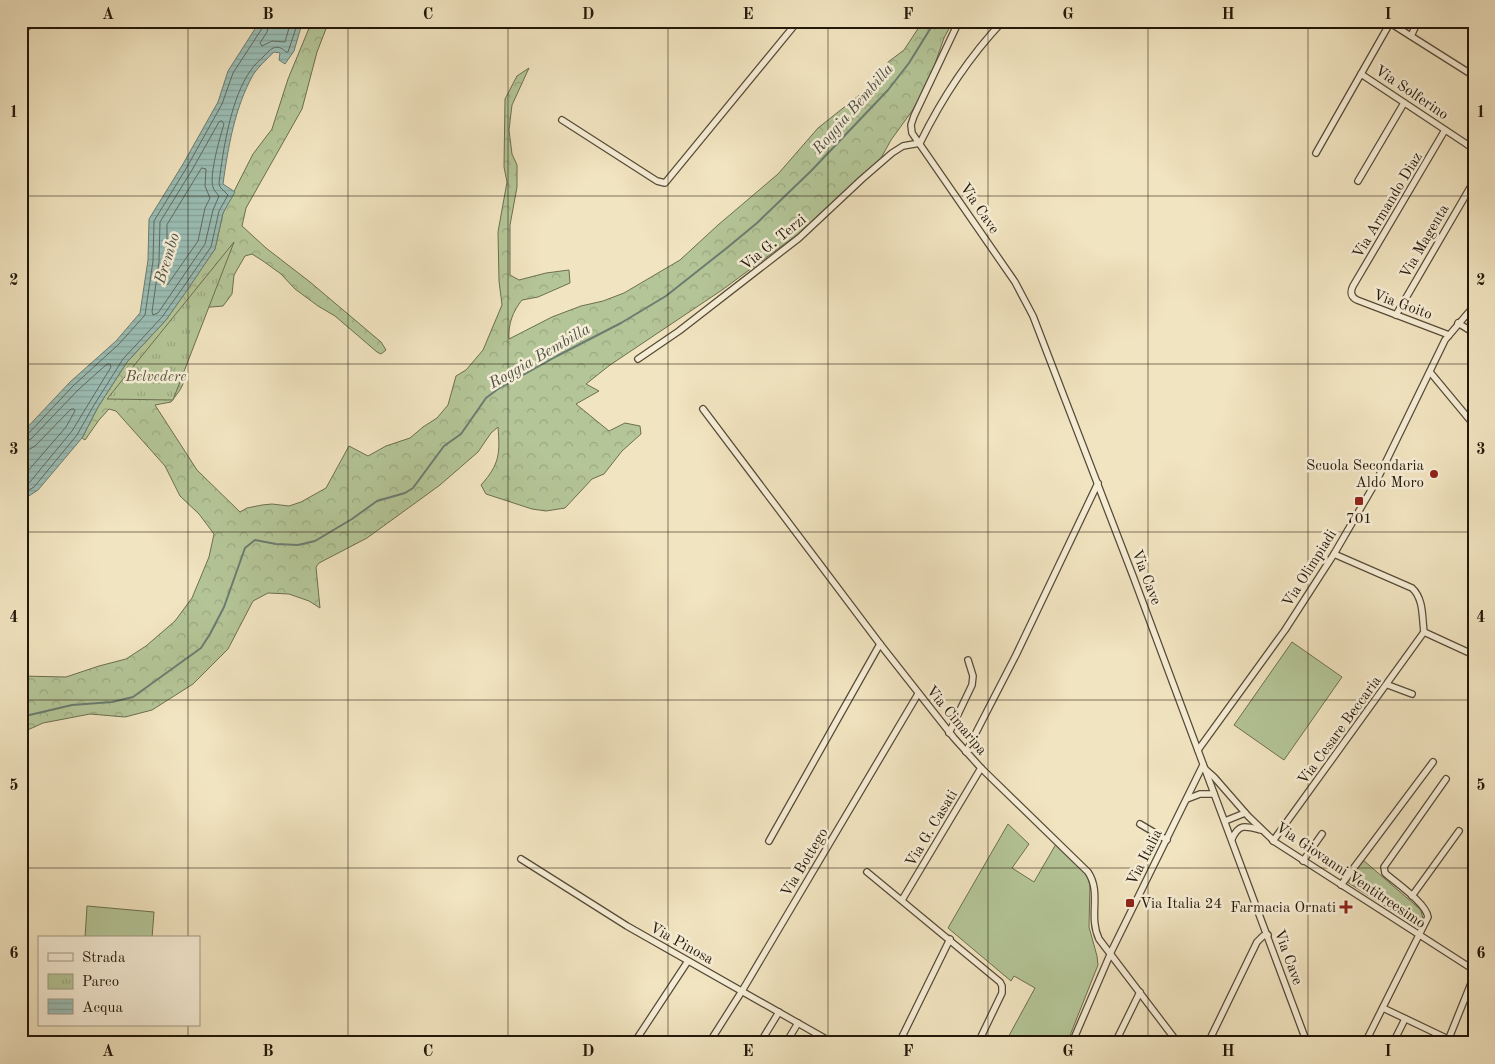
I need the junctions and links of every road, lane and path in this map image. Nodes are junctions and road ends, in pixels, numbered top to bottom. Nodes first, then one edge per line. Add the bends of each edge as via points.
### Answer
1 (798, 21) edge
2 (959, 21) edge
3 (1003, 21) edge
4 (1418, 21) edge
5 (1389, 22) edge
6 (1411, 36) junction
7 (1361, 74) junction
8 (1474, 76) edge
9 (1404, 102) junction
10 (562, 120) dead end
11 (1445, 130) junction
12 (1474, 136) edge
13 (920, 143) junction
14 (1471, 147) edge
15 (1316, 153) dead end
16 (1358, 181) dead end
17 (1474, 181) edge
18 (1351, 293) joint
19 (1474, 306) edge
20 (1396, 314) junction
21 (1458, 324) junction
22 (1474, 333) edge
23 (1449, 335) junction
24 (638, 359) dead end
25 (1430, 372) junction
26 (703, 409) dead end
27 (1474, 425) edge
28 (1098, 483) junction
29 (1334, 554) junction
30 (1424, 632) junction
31 (880, 644) junction
32 (1474, 656) edge
33 (968, 660) dead end
34 (1388, 685) junction
35 (918, 694) junction
36 (1412, 694) dead end
37 (949, 733) junction
38 (1198, 750) junction
39 (966, 752) junction
40 (1433, 762) dead end
41 (1204, 767) junction
42 (981, 768) junction
43 (1446, 779) dead end
44 (1214, 794) junction
45 (1187, 799) junction
46 (1245, 813) junction
47 (1225, 821) junction
48 (1140, 824) dead end
49 (1262, 831) junction
50 (1459, 831) dead end
51 (1322, 834) dead end
52 (1232, 839) junction
53 (1167, 840) junction
54 (770, 841) dead end
55 (1273, 841) junction
56 (521, 859) dead end
57 (1303, 861) junction
58 (867, 872) dead end
59 (1341, 885) junction
60 (1412, 896) junction
61 (902, 900) junction
62 (1268, 935) junction
63 (1419, 936) junction
64 (950, 939) junction
65 (1110, 954) junction
66 (688, 960) junction
67 (1474, 970) edge
68 (1474, 976) edge
69 (742, 991) junction
70 (1140, 992) junction
71 (1383, 1008) junction
72 (779, 1012) junction
73 (1405, 1019) junction
74 (798, 1023) junction
75 (1448, 1041) edge
76 (634, 1043) edge
77 (709, 1043) edge
78 (760, 1043) edge
79 (786, 1043) edge
80 (833, 1043) edge
81 (899, 1043) edge
82 (978, 1043) edge
83 (1072, 1043) edge
84 (1115, 1043) edge
85 (1178, 1043) edge
86 (1208, 1043) edge
87 (1307, 1043) edge
88 (1364, 1043) edge
89 (1392, 1043) edge

1 - 10 street via 665,183 657,182
2 - 13 street, Via Cave via 913,119 912,133
3 - 13 street via 946,94
4 - 6 street
5 - 6 street
5 - 7 street
6 - 8 street
7 - 9 street, Via Solferino
7 - 15 street
9 - 11 street, Via Solferino
9 - 16 street
11 - 14 street, Via Solferino
11 - 18 street, Via Armando Diaz
12 - 14 street
13 - 24 street, Via G. Terzi via 903,146 892,153 792,243
13 - 28 street, Via Cave via 1025,298
17 - 20 street, Via Magenta
18 - 20 street, Via Goito via 1356,299
19 - 21 street, Via Olimpiadi
20 - 23 street, Via Goito
21 - 22 street
21 - 23 street, Via Olimpiadi
23 - 25 street, Via Olimpiadi
25 - 27 street
25 - 29 street, Via Olimpiadi via 1377,480
26 - 31 street, Via Cimaripa
28 - 38 street, Via Cave
28 - 39 street
29 - 30 street via 1414,590 1420,601
29 - 38 street, Via Olimpiadi via 1285,630
30 - 32 street
30 - 34 street, Via Cesare Beccaria
31 - 35 street, Via Cimaripa
31 - 54 street
33 - 37 street via 973,676 972,687
34 - 36 street
34 - 55 street, Via Cesare Beccaria
35 - 37 street, Via Cimaripa
35 - 69 street, Via Bottego
37 - 39 street, Via Cimaripa
38 - 41 street, Via Cave
39 - 42 street, Via Cimaripa
40 - 59 street
41 - 44 street, Via Cave
41 - 45 street, Via Italia
41 - 46 street, Via Giovanni Ventitreesimo
42 - 61 street, Via G. Casati
42 - 65 street, Via Cimaripa via 1089,874 1095,888 1095,927
43 - 60 street via 1384,867 1385,873
44 - 45 street via 1200,794
44 - 47 street, Via Cave
45 - 53 street, Via Italia
46 - 47 street
46 - 49 street, Via Giovanni Ventitreesimo
47 - 52 street, Via Cave
48 - 53 street
49 - 52 street via 1242,826
49 - 55 street, Via Giovanni Ventitreesimo
50 - 60 street
51 - 57 street
52 - 62 street, Via Cave
53 - 65 street, Via Italia
55 - 57 street, Via Giovanni Ventitreesimo
56 - 66 street, Via Pinosa
57 - 59 street, Via Giovanni Ventitreesimo
58 - 61 street
59 - 63 street, Via Giovanni Ventitreesimo
60 - 63 street via 1428,915
61 - 64 street
62 - 86 street via 1258,942
62 - 87 street, Via Cave
63 - 67 street, Via Giovanni Ventitreesimo
63 - 71 street
64 - 81 street
64 - 82 street via 998,979 1002,986 1001,995
65 - 70 street, Via Cimaripa
65 - 83 street, Via Italia
66 - 69 street, Via Pinosa
66 - 76 street
68 - 75 street
69 - 72 street, Via Pinosa
69 - 77 street, Via Bottego
70 - 84 street
70 - 85 street, Via Cimaripa
71 - 73 street
71 - 88 street
72 - 74 street, Via Pinosa
72 - 78 street
73 - 75 street
73 - 89 street
74 - 79 street
74 - 80 street, Via Pinosa

